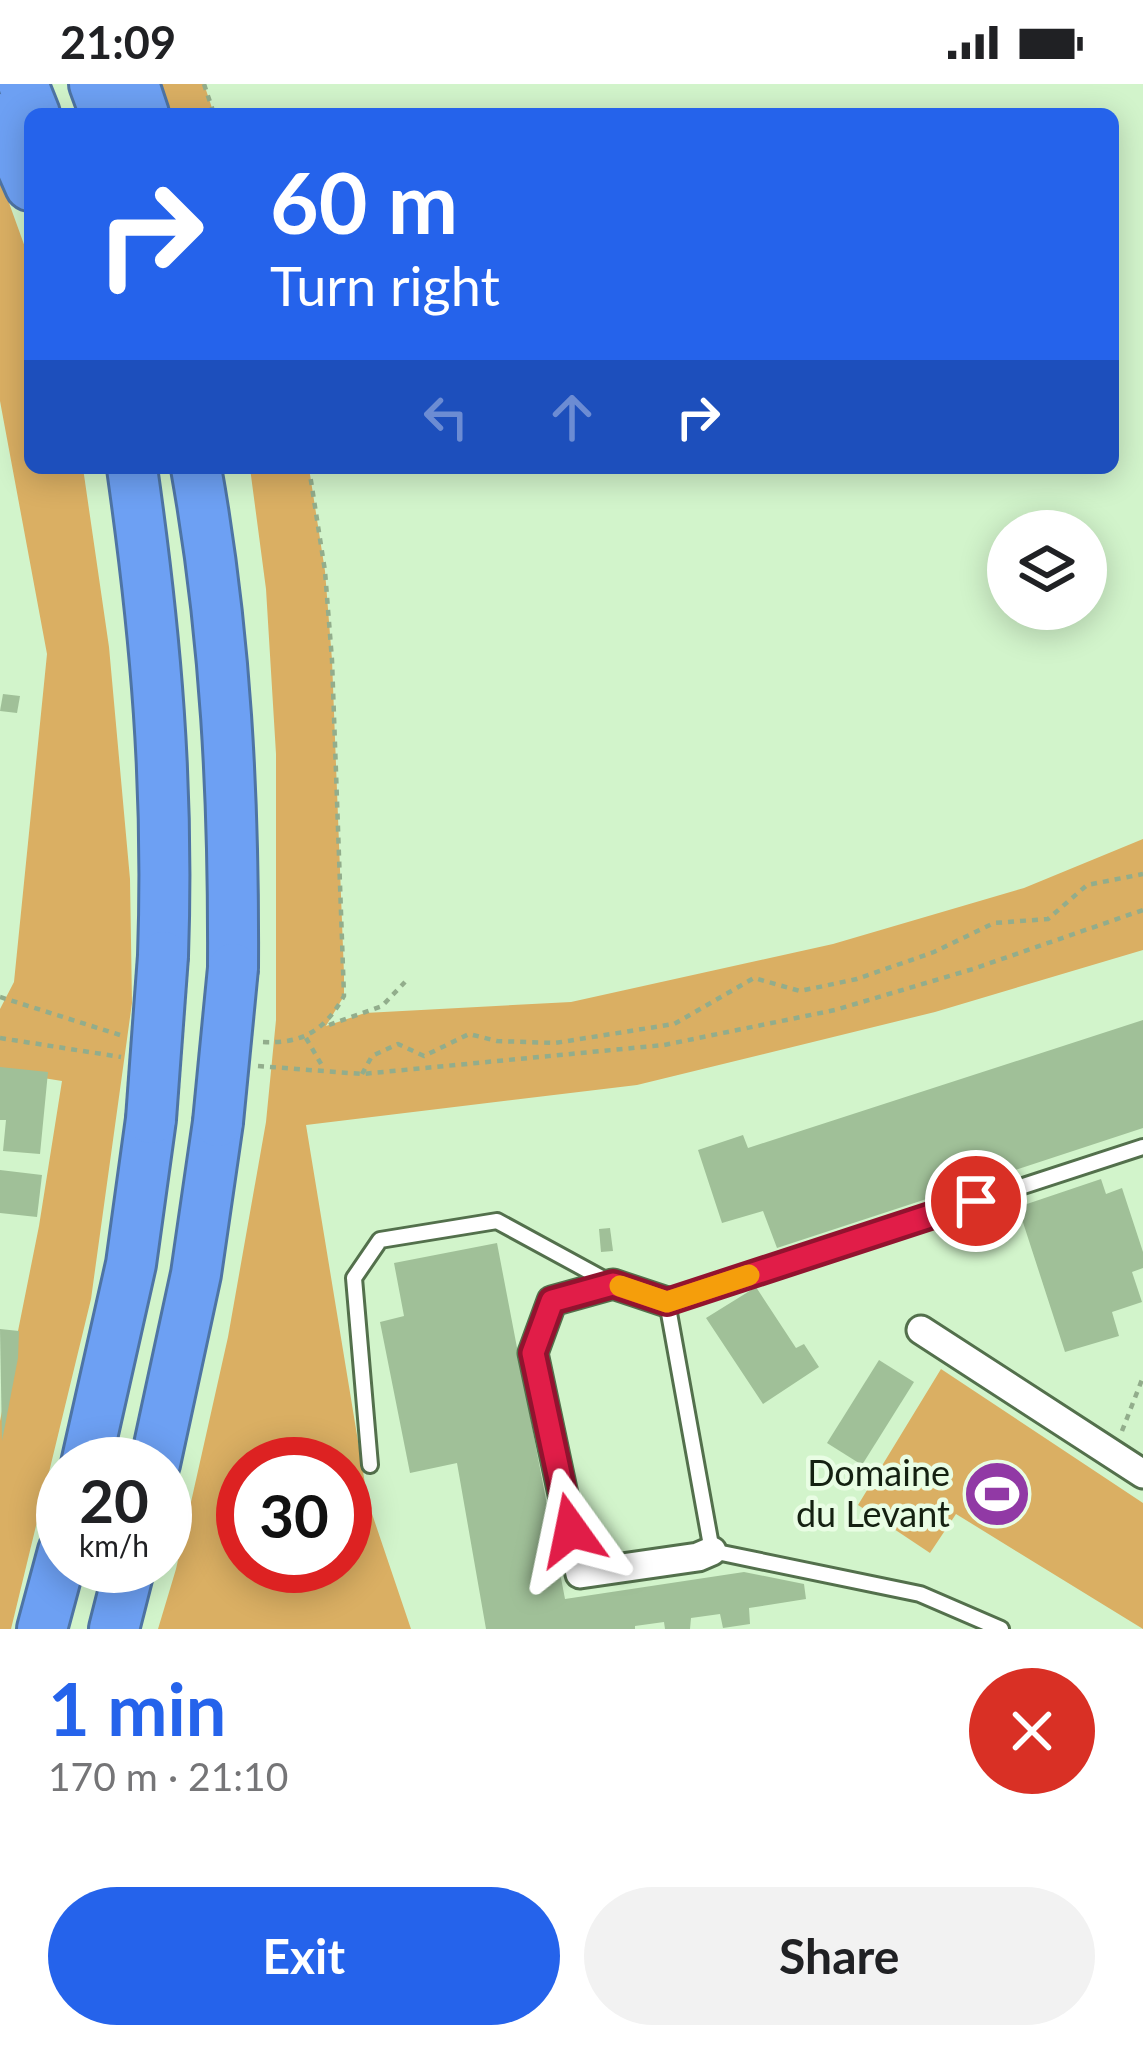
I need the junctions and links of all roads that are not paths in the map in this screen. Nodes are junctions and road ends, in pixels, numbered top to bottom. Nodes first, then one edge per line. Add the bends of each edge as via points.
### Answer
1 (0, 118) edge
2 (24, 172) edge
3 (133, 474) edge
4 (197, 474) edge
5 (1143, 1147) edge
6 (613, 1284) junction
7 (667, 1302) junction
8 (921, 1330) dead end
9 (92, 1437) edge
10 (161, 1437) edge
11 (368, 1437) edge
12 (1143, 1474) edge
13 (712, 1551) junction
14 (52, 1593) edge
15 (123, 1593) edge
16 (42, 1629) edge
17 (114, 1629) edge
18 (1001, 1629) edge

1 - 2 highway
3 - 9 highway, bridge via 162,719 163,956 152,1118
4 - 10 highway, bridge via 229,721 233,968 196,1274
5 - 7 lane
6 - 7 street
6 - 11 lane via 497,1221 380,1240 354,1278
6 - 13 street via 552,1301 533,1353 580,1574
7 - 13 lane
8 - 12 street
13 - 18 lane via 920,1594
14 - 16 highway
15 - 17 highway

